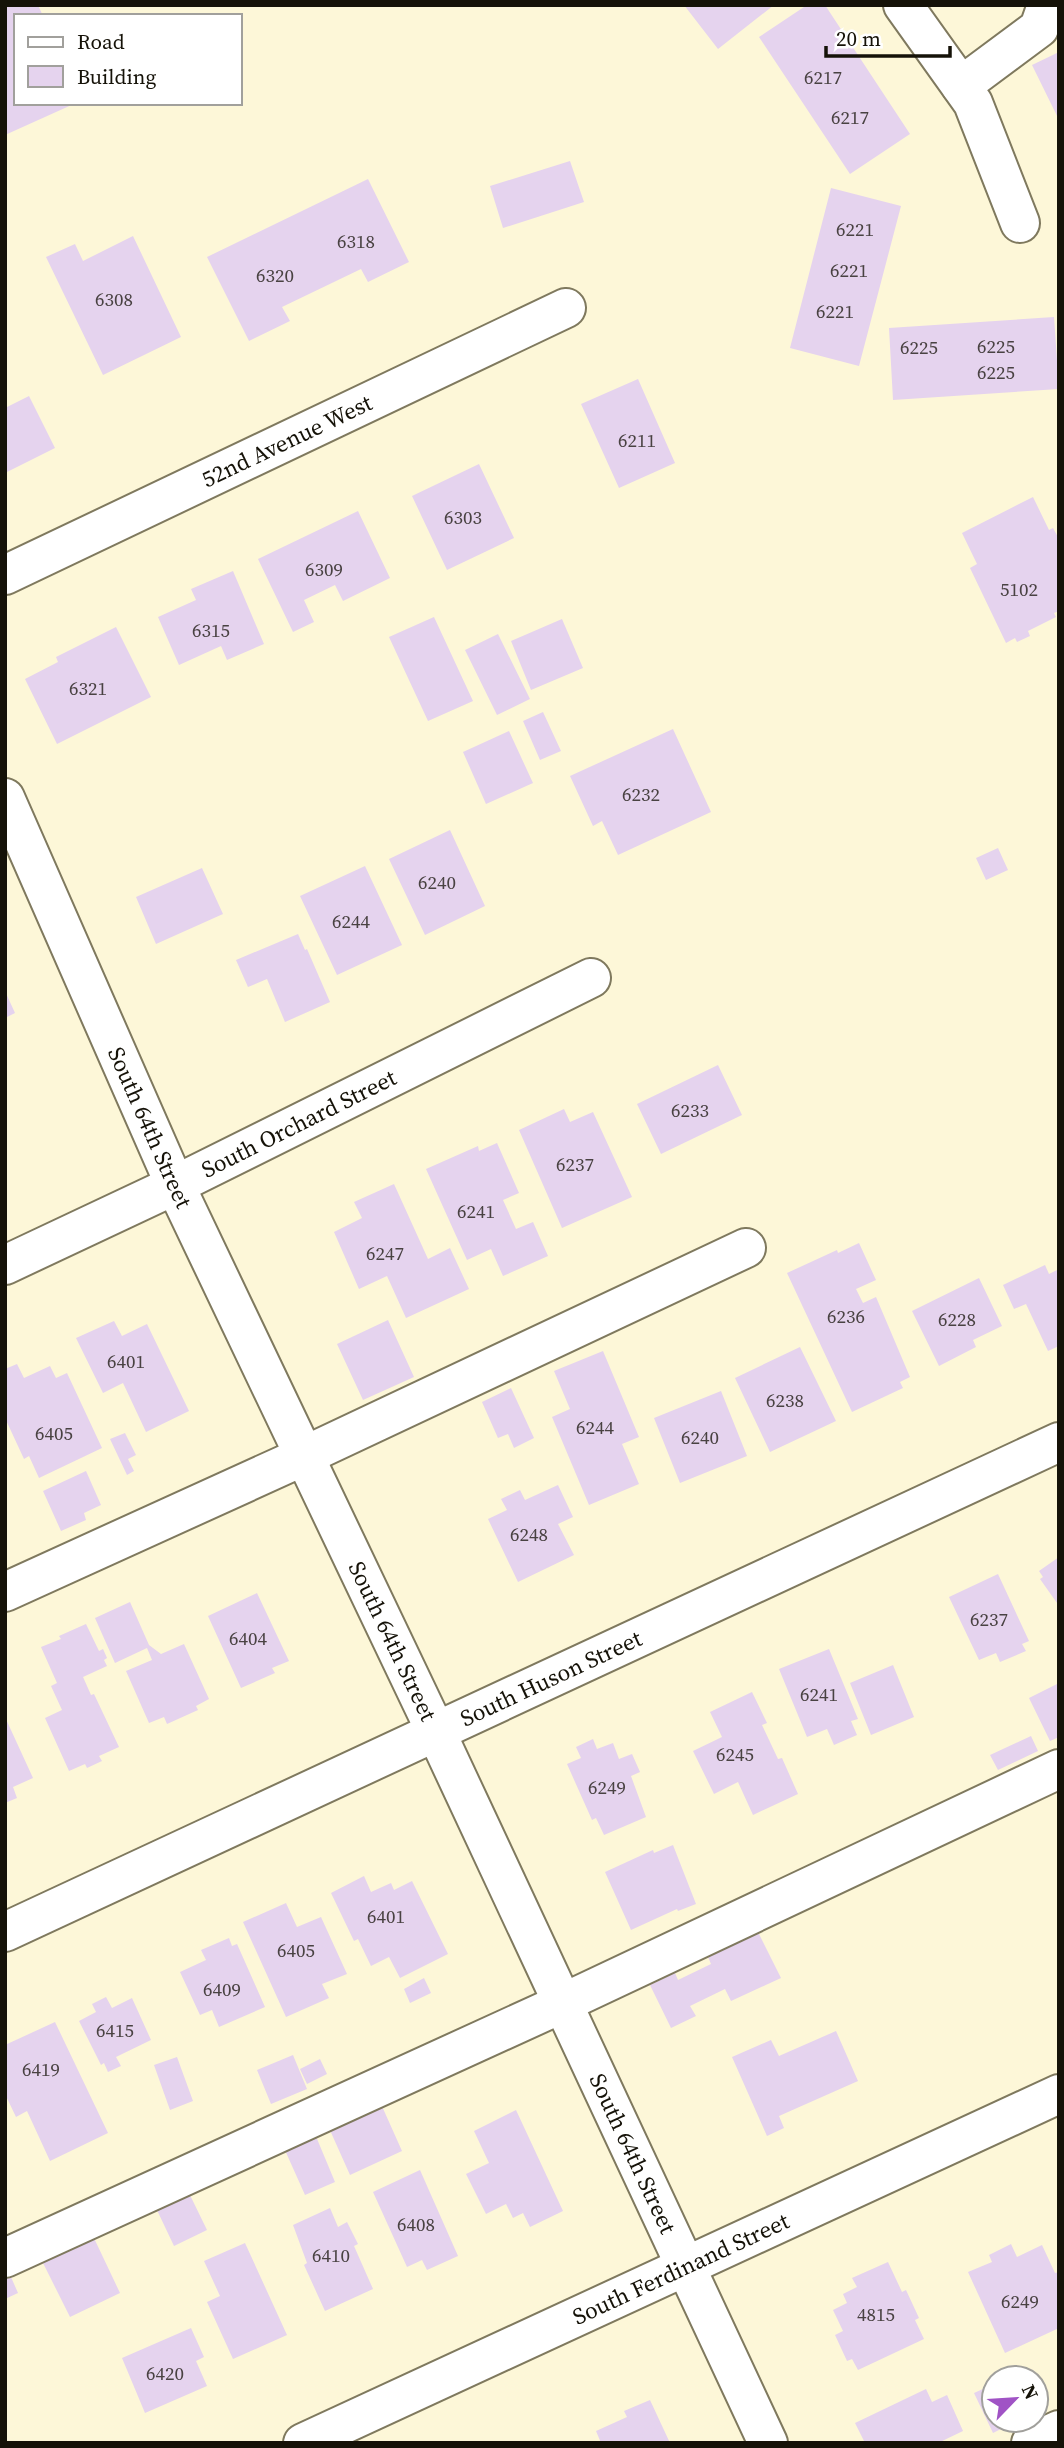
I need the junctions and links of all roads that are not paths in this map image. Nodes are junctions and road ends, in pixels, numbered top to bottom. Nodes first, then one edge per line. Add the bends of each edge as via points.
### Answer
1 (903, 5) edge
2 (1047, 5) edge
3 (961, 86) junction
4 (1020, 223) dead end
5 (566, 308) dead end
6 (5, 575) edge
7 (5, 797) edge
8 (591, 978) dead end
9 (175, 1185) junction
10 (746, 1248) dead end
11 (5, 1265) edge
12 (1059, 1442) edge
13 (304, 1456) junction
14 (5, 1592) edge
15 (436, 1732) junction
16 (1059, 1769) edge
17 (5, 1932) edge
18 (563, 2003) junction
19 (1059, 2094) edge
20 (5, 2258) edge
21 (683, 2266) junction
22 (1059, 2430) edge
23 (303, 2443) edge
24 (768, 2443) edge
25 (1031, 2443) edge

1 - 3 street
2 - 3 street via 1039,28
3 - 4 street via 973,103
5 - 6 street, 52nd Avenue West
7 - 9 street, South 64th Street
8 - 9 street, South Orchard Street
9 - 11 street, South Orchard Street
9 - 13 street, South 64th Street
10 - 13 street
12 - 15 street, South Huson Street
13 - 14 street
13 - 15 street, South 64th Street
15 - 17 street, South Huson Street
15 - 18 street, South 64th Street
16 - 18 street
18 - 20 street
18 - 21 street, South 64th Street
19 - 21 street, South Ferdinand Street
21 - 23 street, South Ferdinand Street
21 - 24 street, South 64th Street
22 - 25 street

